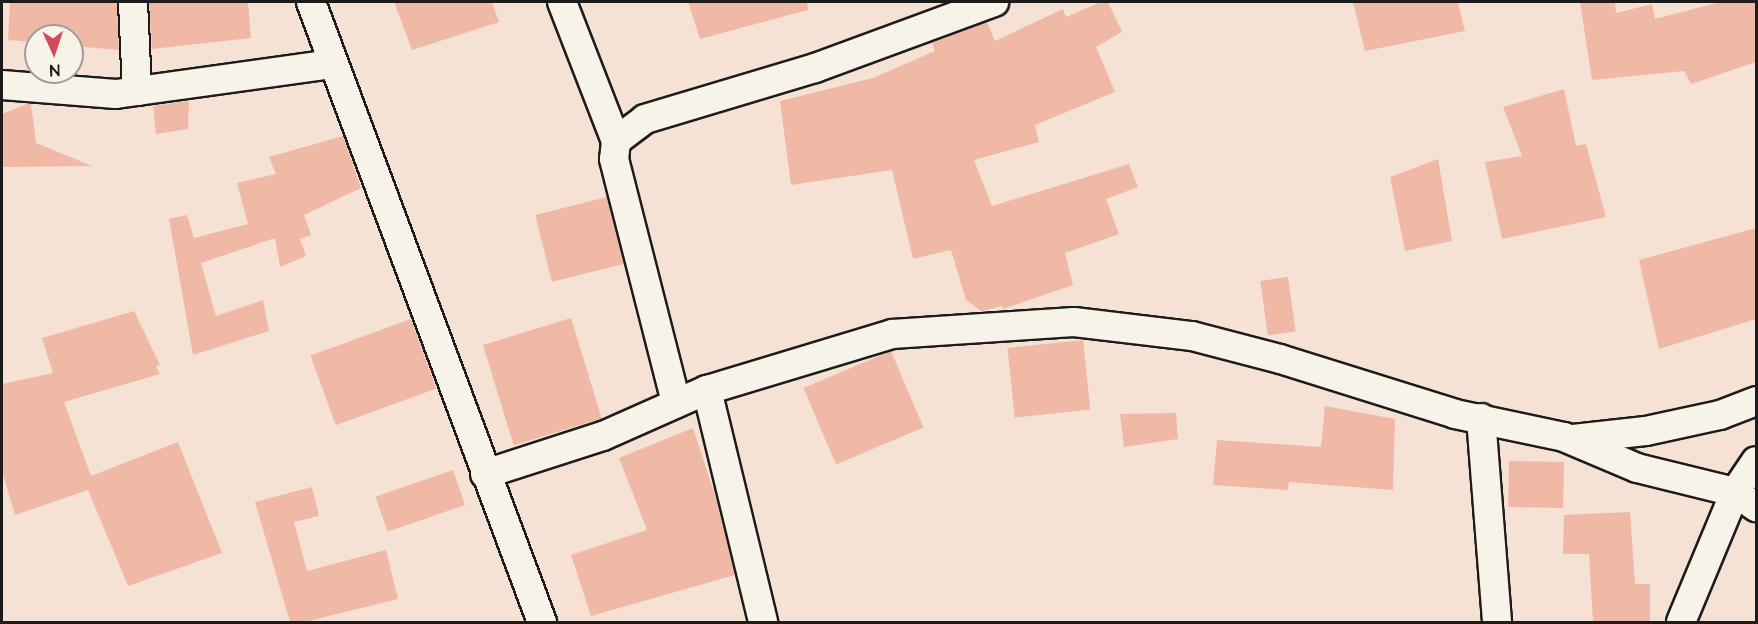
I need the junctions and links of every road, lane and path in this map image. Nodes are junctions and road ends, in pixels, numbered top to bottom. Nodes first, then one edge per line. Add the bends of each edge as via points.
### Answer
1 (133, 2) edge
2 (311, 2) edge
3 (562, 2) edge
4 (994, 2) edge
5 (952, 9) edge
6 (333, 64) junction
7 (2, 85) edge
8 (137, 91) junction
9 (616, 141) junction
10 (707, 390) junction
11 (1756, 401) edge
12 (676, 403) junction
13 (1481, 418) junction
14 (1570, 439) junction
15 (1756, 461) edge
16 (485, 474) junction
17 (1746, 500) edge
18 (542, 622) edge
19 (763, 622) edge
20 (1497, 622) edge
21 (1681, 622) edge

1 - 8 street
2 - 6 street
3 - 9 street
4 - 5 street
5 - 9 street via 815,68 645,119
6 - 8 street
6 - 16 street
7 - 8 street via 116,94
9 - 12 street via 614,159
10 - 12 street
10 - 13 street via 892,334 1074,322 1192,336
10 - 19 street
11 - 14 street via 1720,415 1646,431
12 - 16 street via 603,436
13 - 14 street
13 - 20 street
14 - 17 street via 1637,468
15 - 17 street
16 - 18 street
17 - 21 street

